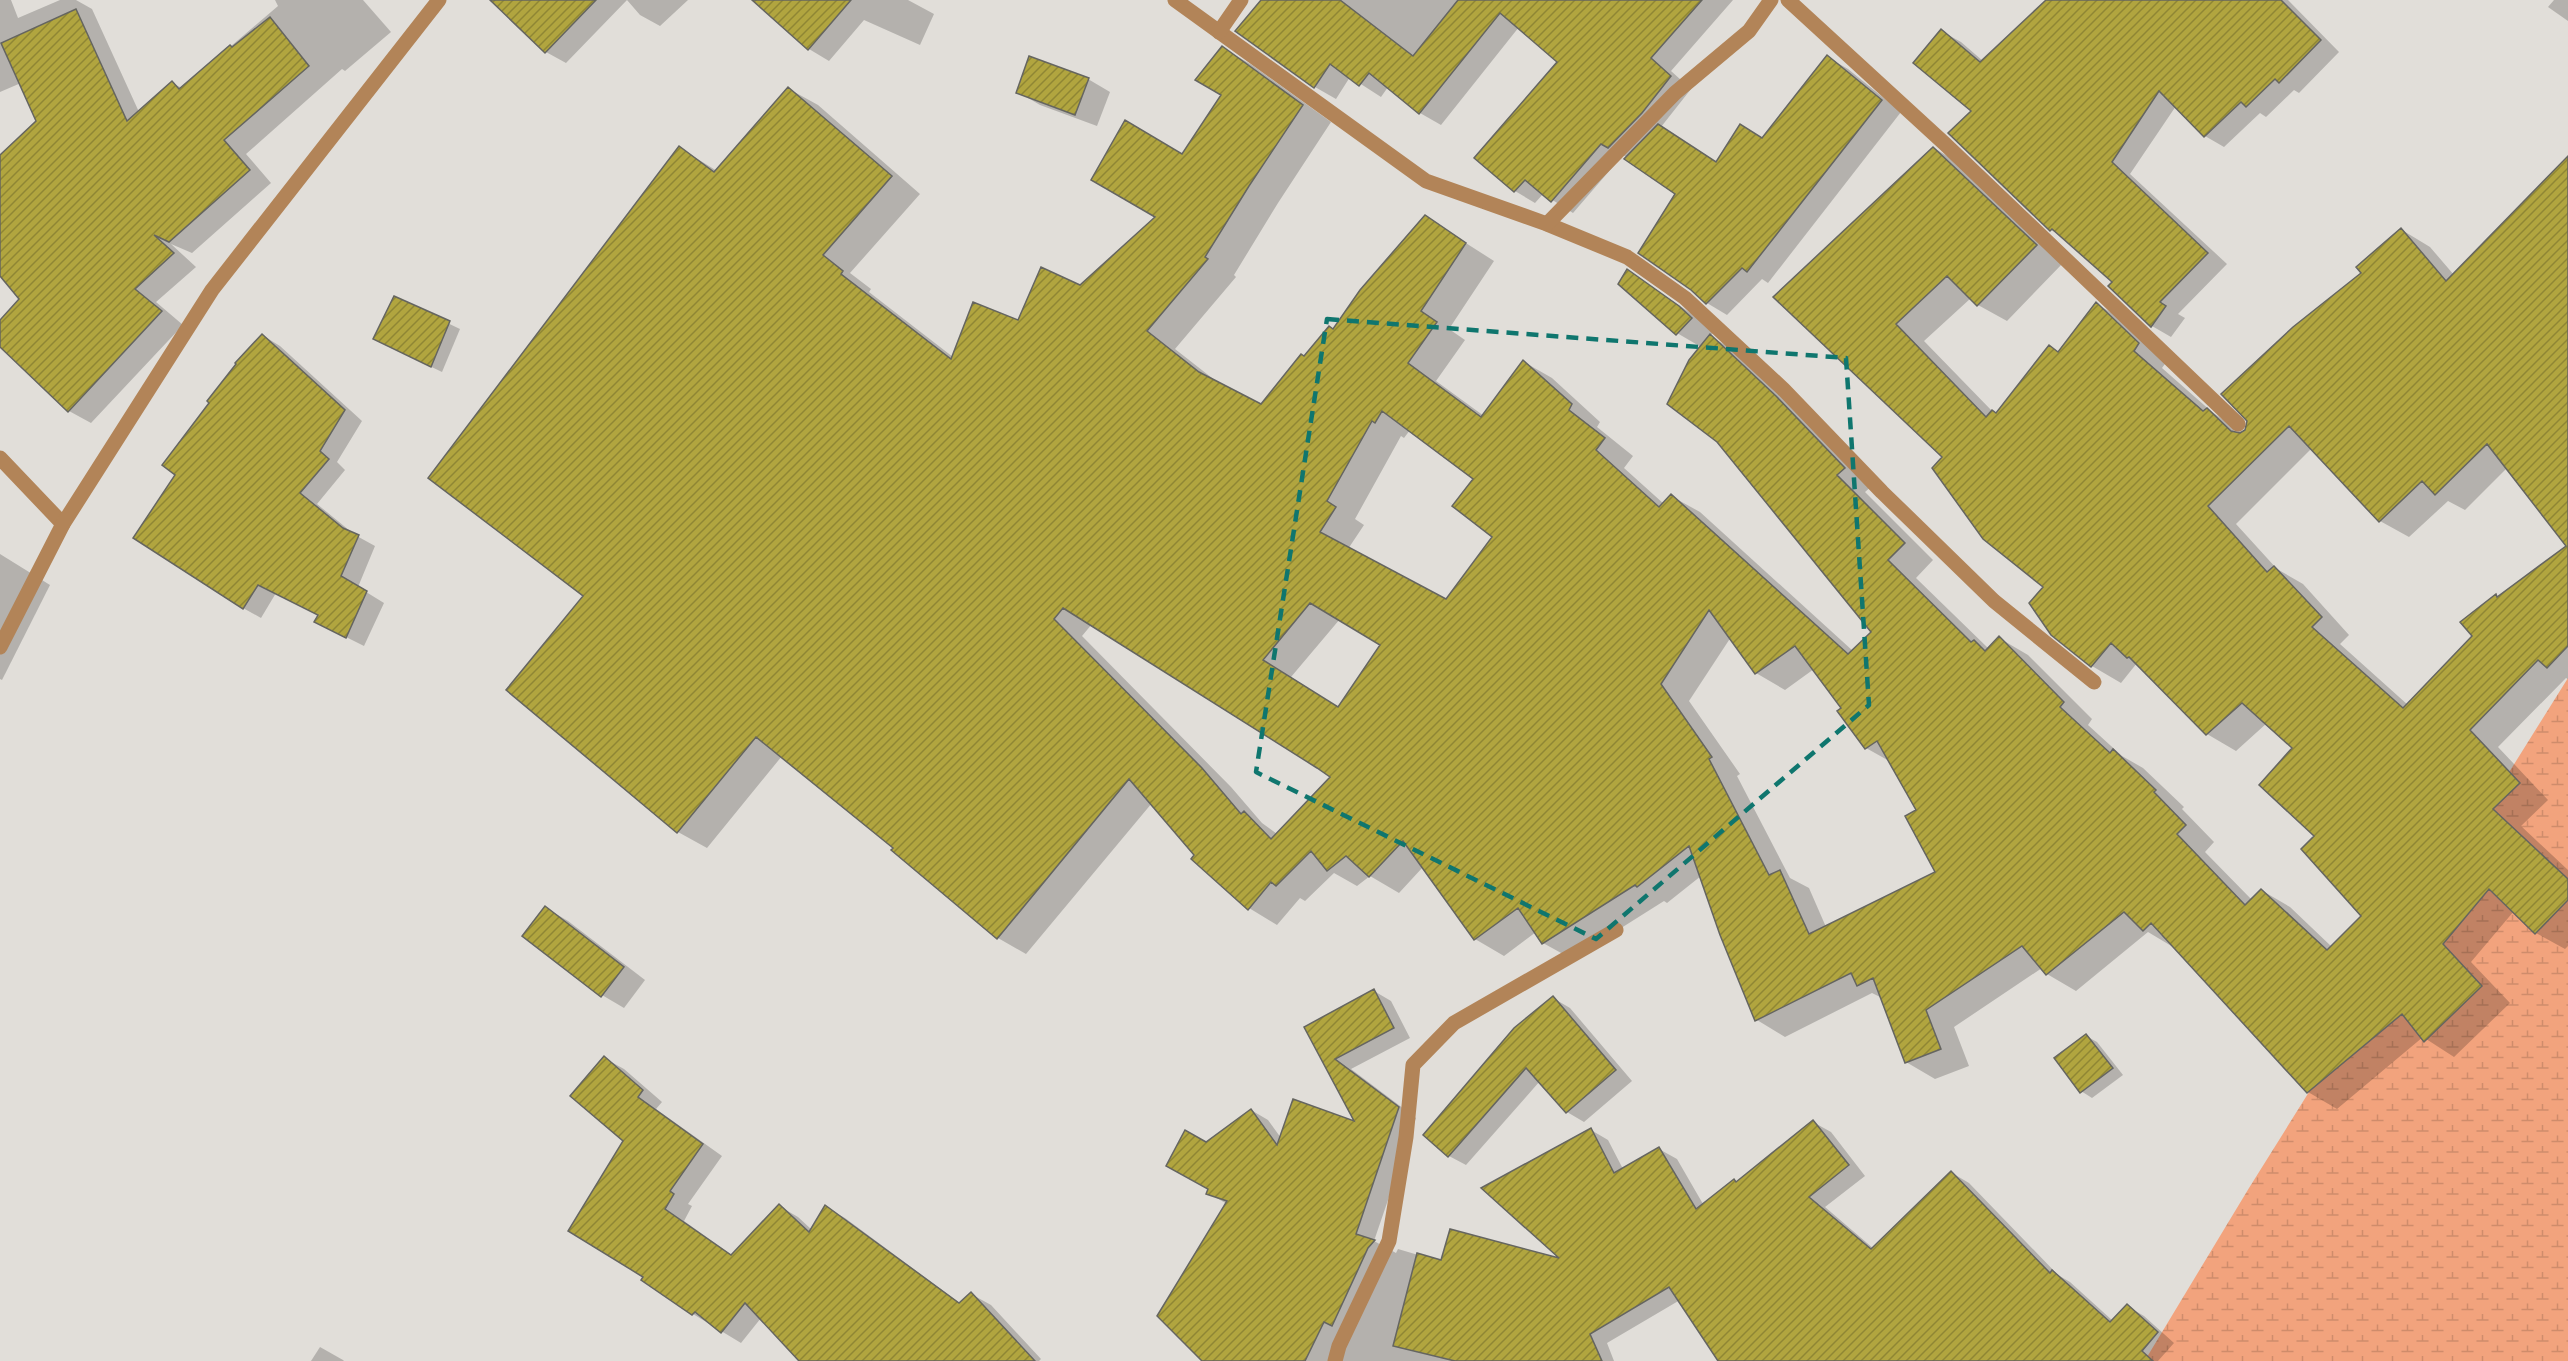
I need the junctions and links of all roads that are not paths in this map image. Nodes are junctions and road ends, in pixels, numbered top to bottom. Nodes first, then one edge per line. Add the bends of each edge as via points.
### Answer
1 (439, 0) edge
2 (1175, 0) edge
3 (1241, 0) edge
4 (1772, 0) edge
5 (1788, 0) edge
6 (1219, 32) junction
7 (1547, 224) junction
8 (2238, 424) dead end
9 (0, 458) edge
10 (63, 524) junction
11 (0, 647) edge
12 (2094, 682) dead end
13 (1616, 930) dead end
14 (1335, 1361) edge

1 - 10 street via 212,290
2 - 6 street
3 - 6 street
4 - 7 street via 1749,31 1675,93
5 - 8 street
6 - 7 street via 1426,181
7 - 12 street via 1627,257 1685,298 1783,389 1994,601
9 - 10 street
10 - 11 street
13 - 14 street via 1454,1023 1413,1065 1389,1241

